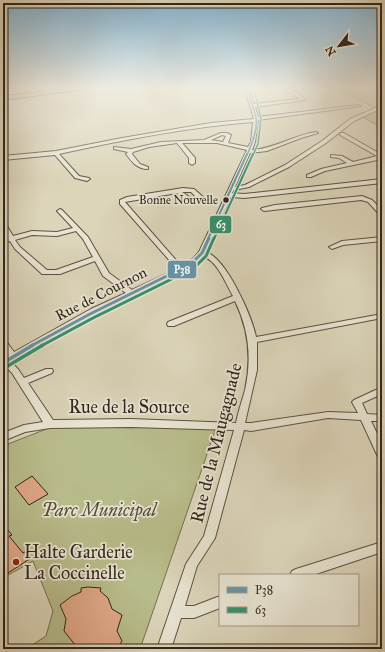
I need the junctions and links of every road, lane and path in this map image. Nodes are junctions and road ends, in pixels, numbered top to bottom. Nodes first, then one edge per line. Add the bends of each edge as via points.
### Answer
1 (260, 119) edge
2 (353, 119) edge
3 (256, 120) junction
4 (316, 133) dead end
5 (342, 134) dead end
6 (205, 141) junction
7 (179, 142) junction
8 (225, 143) junction
9 (116, 148) dead end
10 (249, 150) junction
11 (130, 151) junction
12 (56, 153) junction
13 (333, 156) dead end
14 (381, 157) edge
15 (3, 158) edge
16 (192, 163) dead end
17 (350, 163) junction
18 (146, 168) dead end
19 (309, 176) dead end
20 (88, 179) dead end
21 (382, 180) edge
22 (178, 191) dead end
23 (231, 192) junction
24 (296, 198) junction
25 (264, 210) dead end
26 (60, 211) dead end
27 (382, 214) edge
28 (3, 224) edge
29 (77, 229) junction
30 (11, 239) junction
31 (382, 239) edge
32 (3, 241) edge
33 (332, 247) dead end
34 (202, 253) junction
35 (97, 258) junction
36 (181, 270) junction
37 (131, 293) junction
38 (237, 297) junction
39 (382, 316) edge
40 (171, 324) dead end
41 (254, 340) junction
42 (3, 343) edge
43 (7, 360) edge
44 (48, 371) dead end
45 (22, 382) junction
46 (382, 390) edge
47 (365, 416) junction
48 (382, 418) edge
49 (50, 424) junction
50 (239, 427) junction
51 (3, 437) edge
52 (382, 454) edge
53 (382, 547) edge
54 (299, 574) edge
55 (219, 602) edge
56 (176, 612) junction
57 (164, 649) edge

1 - 3 street
2 - 23 street via 287,166
3 - 10 street, Rue de Cournon via 255,134
3 - 12 street via 164,132
4 - 10 street via 259,151
5 - 14 street
6 - 7 street
6 - 8 street
6 - 8 street via 220,134 227,134 229,135
7 - 11 street
7 - 16 street via 192,158
8 - 10 street
9 - 11 street
10 - 23 street, Rue de Cournon
11 - 18 street via 129,154 138,165
12 - 15 street
12 - 20 street via 77,177
13 - 17 street
14 - 17 street
17 - 19 street
21 - 24 street via 307,186
22 - 36 street via 127,199 122,203
23 - 24 street via 244,196
23 - 34 street, Rue de Cournon
24 - 25 street
24 - 27 street via 362,198 370,201
26 - 29 street
28 - 30 street
29 - 30 street via 57,234 36,233
29 - 35 street via 86,238
30 - 32 street
30 - 35 street via 20,251 42,270 50,273
31 - 33 street via 342,243
34 - 36 street, Rue de Cournon
34 - 38 street, Rue de la Maugagnade via 216,260
35 - 37 street via 106,274
36 - 37 street, Rue de Cournon
37 - 43 street, Rue de Cournon
38 - 40 street
38 - 41 street, Rue de la Maugagnade via 248,319
39 - 41 street
41 - 50 street, Rue de la Maugagnade via 254,364
42 - 43 street
43 - 45 street
44 - 45 street
45 - 49 street
46 - 47 street via 357,402
47 - 48 street, Rue de la Source
47 - 50 street, Rue de la Source via 328,415
47 - 52 street
49 - 50 street, Rue de la Source via 131,423
49 - 51 street, Rue de la Source via 24,429
50 - 56 street, Rue de la Maugagnade via 209,538 192,564
53 - 54 street
55 - 56 street via 194,612
56 - 57 street, Rue de la Maugagnade

